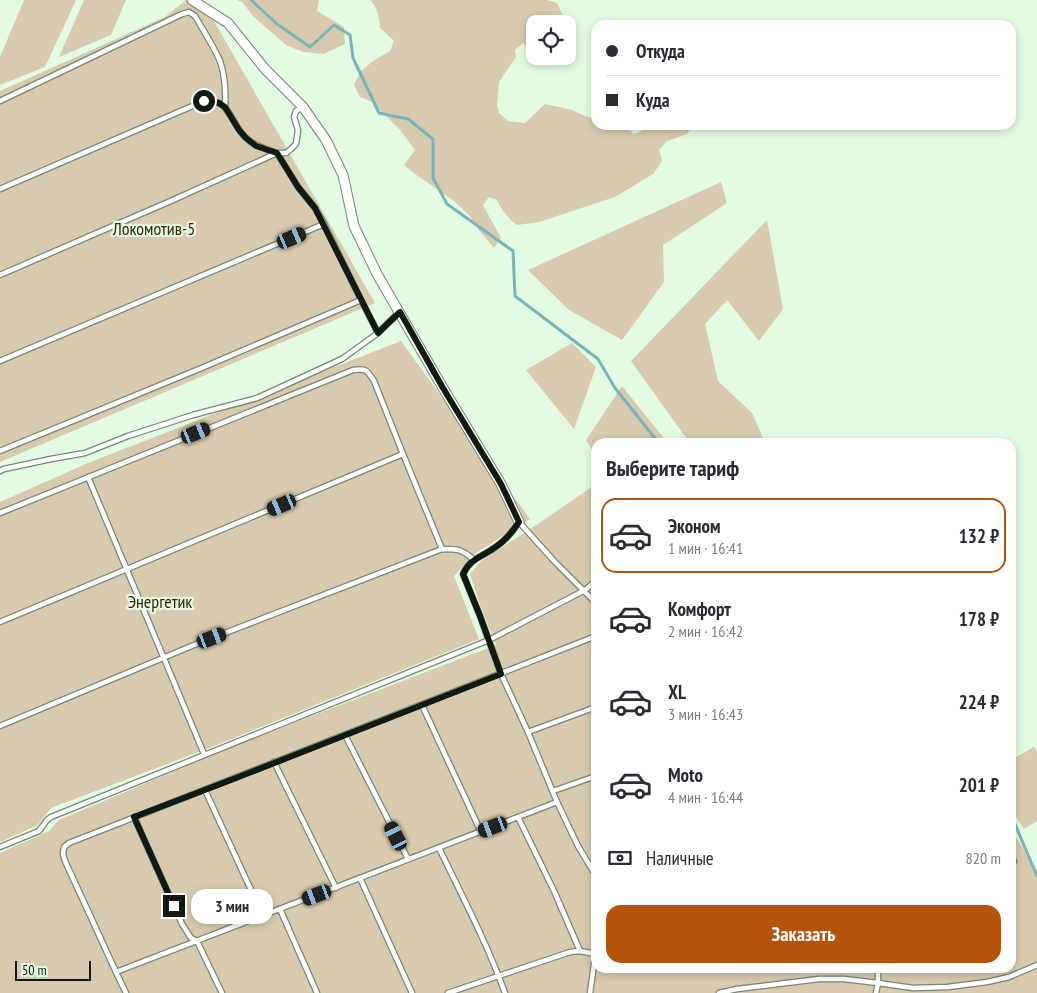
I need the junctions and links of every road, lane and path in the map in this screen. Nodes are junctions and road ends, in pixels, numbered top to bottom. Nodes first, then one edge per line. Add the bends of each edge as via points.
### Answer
1 (192, 0) edge
2 (0, 101) edge
3 (225, 107) junction
4 (303, 107) junction
5 (277, 153) junction
6 (0, 189) edge
7 (324, 224) junction
8 (0, 275) edge
9 (361, 300) junction
10 (400, 312) junction
11 (378, 333) junction
12 (0, 362) edge
13 (0, 451) edge
14 (403, 454) junction
15 (0, 471) edge
16 (88, 477) junction
17 (0, 513) edge
18 (519, 522) junction
19 (442, 549) junction
20 (474, 560) junction
21 (127, 570) junction
22 (591, 585) edge
23 (584, 590) junction
24 (591, 598) edge
25 (0, 622) edge
26 (591, 638) edge
27 (488, 640) junction
28 (164, 658) junction
29 (501, 674) junction
30 (422, 704) junction
31 (591, 709) edge
32 (0, 726) edge
33 (528, 732) junction
34 (345, 735) junction
35 (204, 754) junction
36 (274, 762) junction
37 (591, 778) edge
38 (205, 790) junction
39 (553, 791) junction
40 (557, 802) junction
41 (134, 817) junction
42 (518, 817) junction
43 (480, 832) junction
44 (0, 847) edge
45 (439, 848) junction
46 (408, 859) junction
47 (591, 868) edge
48 (360, 878) junction
49 (336, 888) junction
50 (280, 909) junction
51 (263, 916) junction
52 (197, 941) junction
53 (580, 951) junction
54 (591, 952) edge
55 (1037, 965) edge
56 (116, 972) junction
57 (593, 973) edge
58 (878, 973) edge
59 (498, 976) junction
60 (878, 983) junction
61 (126, 993) edge
62 (222, 993) edge
63 (317, 993) edge
64 (412, 993) edge
65 (448, 993) edge
66 (505, 993) edge
67 (590, 993) edge
68 (719, 993) edge
69 (876, 993) edge

1 - 4 street via 228,23 264,69
2 - 3 lane via 189,12 195,16 220,60 226,92
3 - 5 lane via 246,138 256,146
3 - 6 lane via 204,101
4 - 5 lane via 296,111 294,117 298,130 296,144 286,152
4 - 10 street via 326,140 343,175 354,226
5 - 7 lane
5 - 8 lane
7 - 9 lane
7 - 12 lane
9 - 11 lane
9 - 13 lane
10 - 11 lane
10 - 18 street via 501,484
11 - 15 lane via 342,358 257,398 193,415 85,453
14 - 16 lane via 374,381 368,371 361,368
14 - 19 lane
14 - 21 lane
16 - 17 lane
16 - 21 lane
18 - 20 lane via 497,546
18 - 23 lane
19 - 20 lane via 465,552
19 - 28 lane
20 - 27 lane via 463,574
21 - 25 lane
21 - 28 lane
22 - 23 lane
23 - 24 lane
23 - 27 lane
26 - 29 lane
27 - 29 lane
27 - 35 lane
28 - 32 lane
28 - 35 lane
29 - 30 lane
29 - 33 lane
30 - 34 lane
30 - 43 lane
31 - 33 lane
33 - 39 lane
34 - 36 lane
34 - 46 lane
35 - 44 lane via 51,816 39,830
36 - 38 lane
36 - 49 lane
37 - 39 lane
38 - 41 lane
38 - 51 lane
39 - 40 lane
40 - 42 lane
40 - 47 lane
41 - 52 lane via 182,924 191,938
41 - 56 lane via 69,843 63,854
42 - 43 lane
42 - 53 lane
43 - 45 lane
45 - 46 lane
45 - 59 lane
46 - 48 lane
48 - 49 lane
48 - 64 lane
49 - 50 lane
50 - 51 lane
50 - 63 lane
51 - 52 lane
52 - 56 lane
52 - 62 lane
53 - 54 lane
53 - 59 lane
55 - 60 lane via 1009,977 948,987 913,988
56 - 61 lane
57 - 67 lane
58 - 60 lane
59 - 65 lane
59 - 66 lane
60 - 68 lane via 819,979
60 - 69 lane

